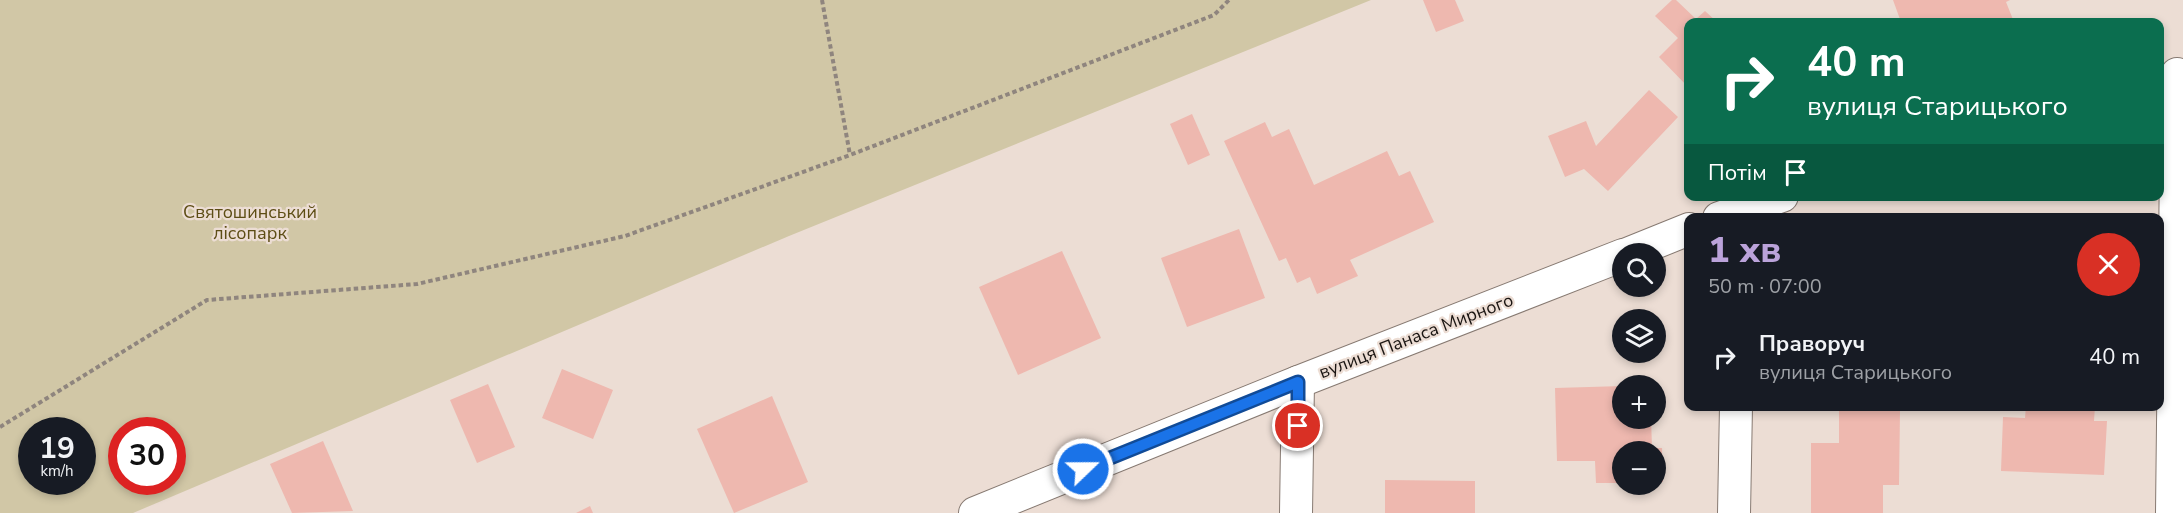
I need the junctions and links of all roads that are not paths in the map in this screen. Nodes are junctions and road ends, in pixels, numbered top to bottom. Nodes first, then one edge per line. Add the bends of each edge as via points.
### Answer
1 (2173, 75) edge
2 (1769, 201) edge
3 (1738, 213) edge
4 (1684, 231) edge
5 (1654, 243) edge
6 (1612, 259) edge
7 (1298, 382) junction
8 (1736, 411) edge
9 (975, 513) edge
10 (1296, 513) edge
11 (1734, 513) edge
12 (2172, 513) edge

1 - 12 street
2 - 3 street
4 - 5 street
6 - 7 street, вулиця Панаса Мирного
7 - 9 street, вулиця Панаса Мирного
7 - 10 street
8 - 11 street

